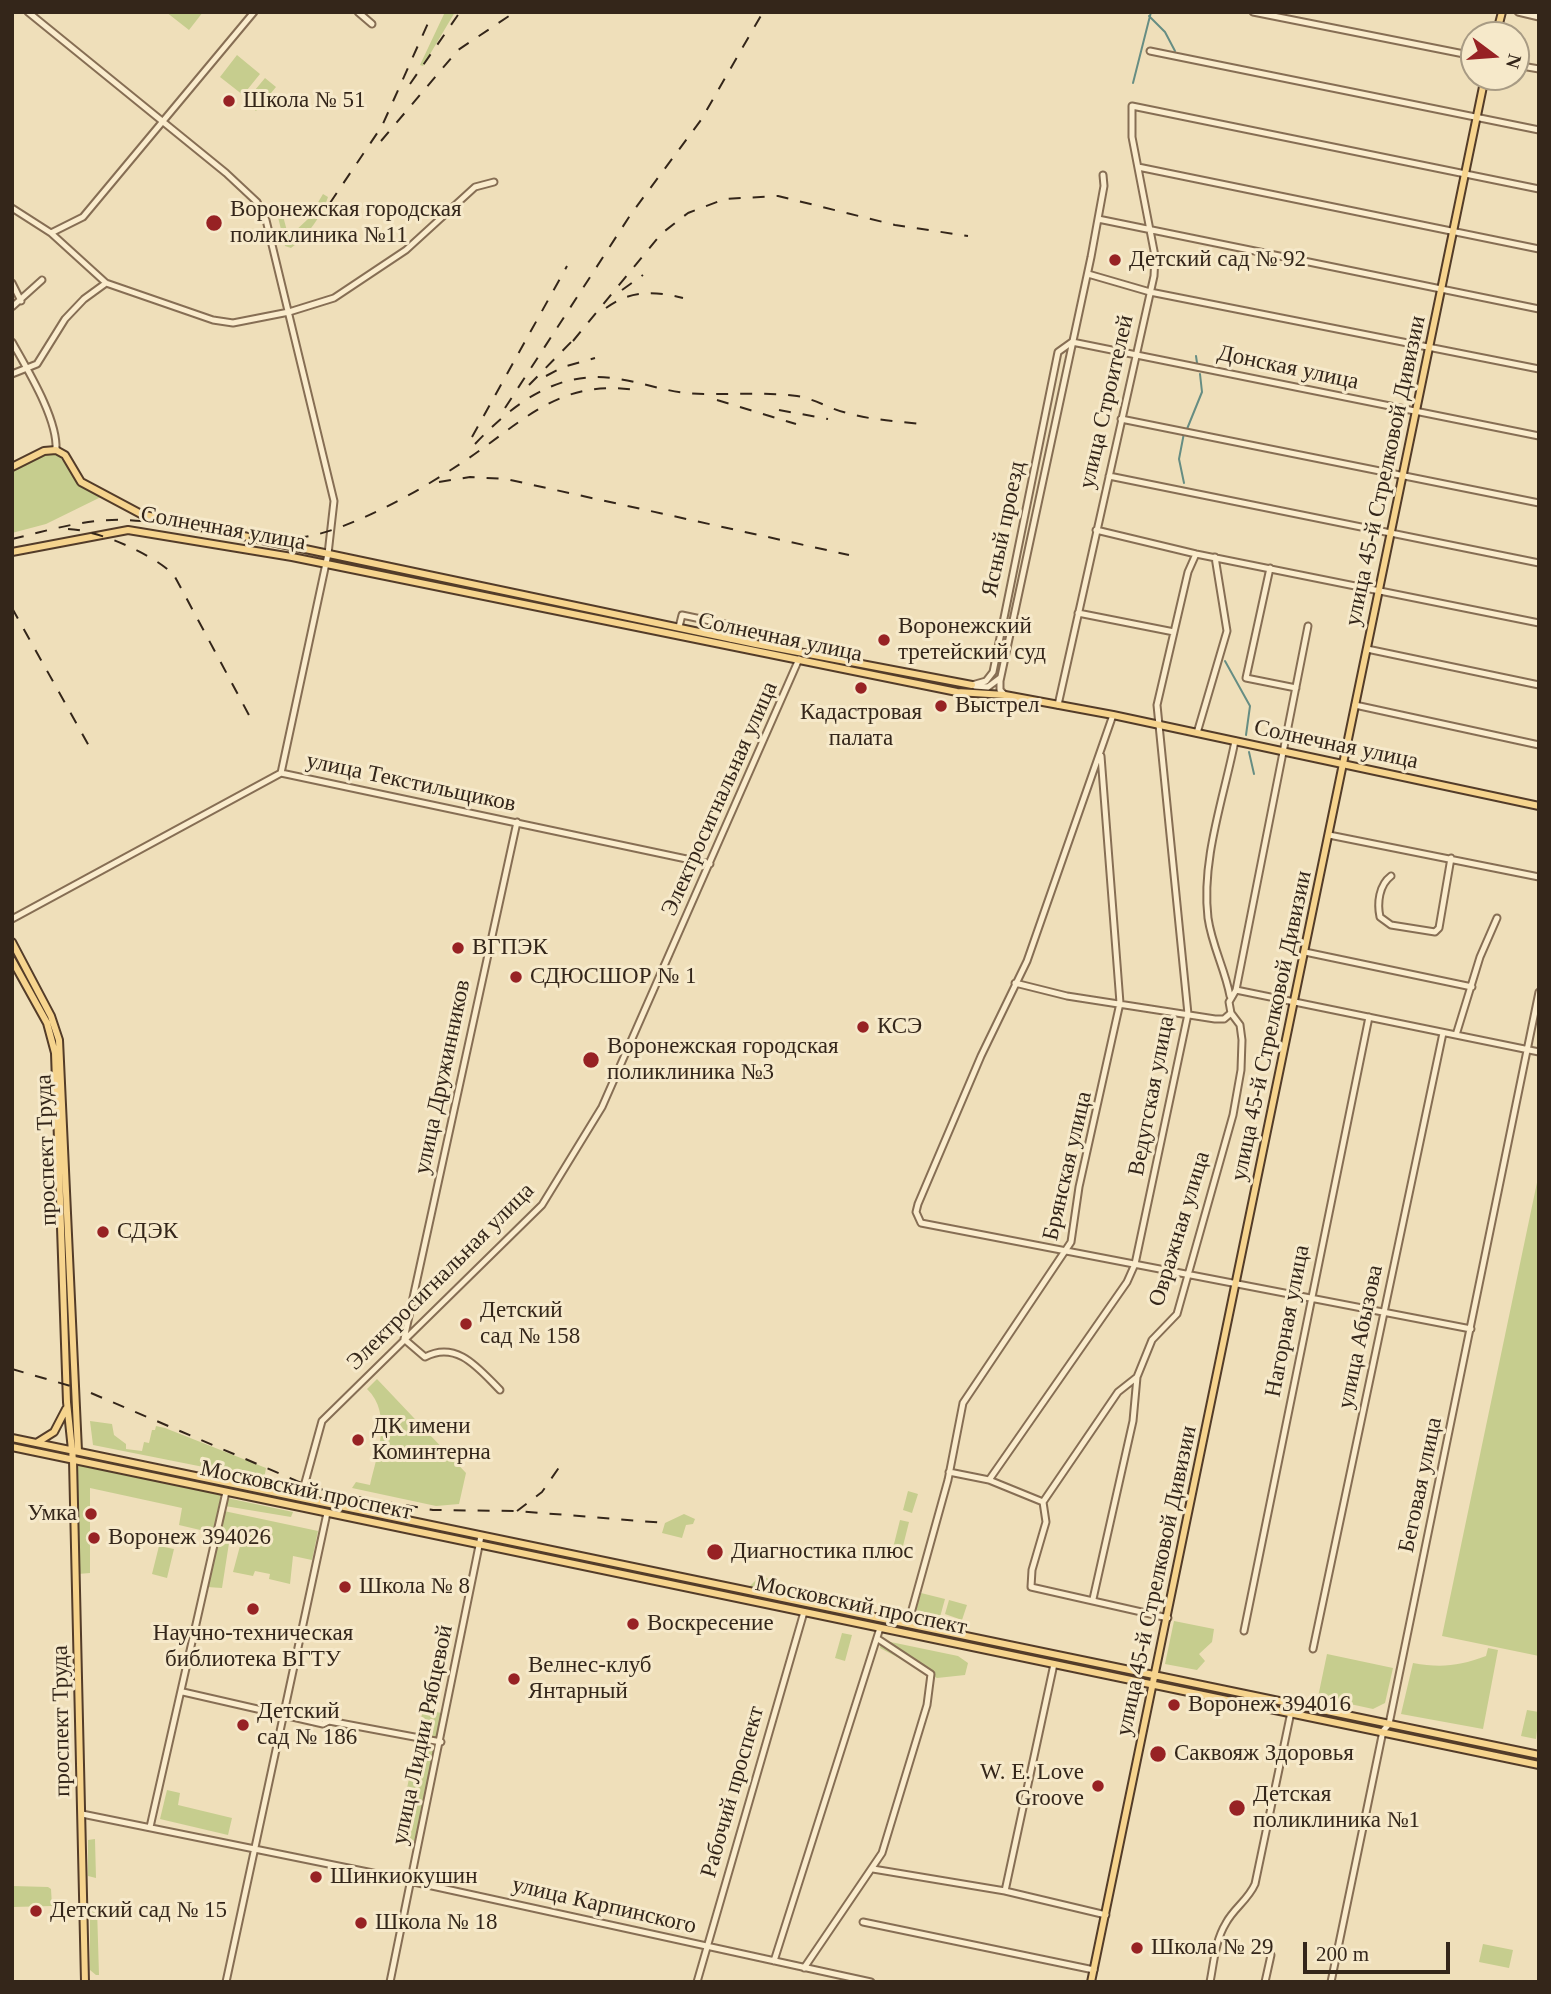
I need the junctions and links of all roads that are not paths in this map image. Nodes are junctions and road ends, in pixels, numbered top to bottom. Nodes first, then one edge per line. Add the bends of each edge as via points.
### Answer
1 (28, 12) edge
2 (254, 12) edge
3 (358, 12) edge
4 (1254, 12) edge
5 (1518, 12) edge
6 (1539, 17) edge
7 (372, 24) dead end
8 (1150, 51) dead end
9 (1460, 53) edge
10 (1482, 91) edge
11 (1476, 118) junction
12 (162, 122) junction
13 (1539, 130) edge
14 (1138, 167) junction
15 (1464, 174) junction
16 (1103, 175) dead end
17 (494, 182) dead end
18 (1539, 189) edge
19 (12, 208) edge
20 (1098, 219) junction
21 (1150, 229) junction
22 (1452, 231) junction
23 (51, 233) junction
24 (1539, 249) edge
25 (1088, 274) junction
26 (42, 280) dead end
27 (12, 283) edge
28 (106, 283) junction
29 (1441, 288) junction
30 (1150, 292) junction
31 (21, 301) junction
32 (12, 307) edge
33 (1539, 309) edge
34 (289, 312) junction
35 (12, 342) edge
36 (1072, 342) junction
37 (1429, 345) junction
38 (1135, 354) junction
39 (1539, 369) edge
40 (28, 370) junction
41 (12, 374) edge
42 (1053, 379) junction
43 (1060, 396) junction
44 (1415, 411) junction
45 (1121, 419) junction
46 (1539, 436) edge
47 (56, 450) junction
48 (12, 467) edge
49 (1402, 475) junction
50 (1109, 476) junction
51 (1539, 503) edge
52 (1096, 530) junction
53 (1391, 533) junction
54 (257, 538) junction
55 (12, 552) edge
56 (253, 552) junction
57 (328, 554) junction
58 (1196, 554) junction
59 (1215, 557) junction
60 (1539, 563) edge
61 (325, 565) junction
62 (1270, 568) junction
63 (1379, 590) junction
64 (1078, 612) junction
65 (1539, 623) edge
66 (1308, 626) dead end
67 (679, 627) junction
68 (1174, 632) junction
69 (731, 639) junction
70 (1367, 649) junction
71 (800, 656) junction
72 (1001, 676) junction
73 (972, 685) junction
74 (1539, 685) edge
75 (1296, 688) junction
76 (1005, 695) junction
77 (1058, 705) junction
78 (1355, 705) junction
79 (1112, 715) junction
80 (1159, 725) junction
81 (1197, 733) junction
82 (1235, 741) junction
83 (1539, 745) edge
84 (1283, 751) junction
85 (1101, 753) junction
86 (1343, 765) junction
87 (281, 773) junction
88 (1539, 806) edge
89 (517, 822) junction
90 (1329, 835) junction
91 (1451, 858) junction
92 (710, 864) junction
93 (1391, 876) dead end
94 (1539, 877) edge
95 (1497, 918) dead end
96 (12, 919) edge
97 (12, 942) edge
98 (1305, 952) junction
99 (12, 960) edge
100 (1015, 984) junction
101 (1472, 987) junction
102 (1236, 990) junction
103 (1539, 992) edge
104 (1230, 996) junction
105 (1294, 1002) junction
106 (1120, 1003) junction
107 (1231, 1013) junction
108 (1188, 1014) junction
109 (1369, 1017) junction
110 (1443, 1032) junction
111 (1456, 1035) junction
112 (1527, 1049) junction
113 (1539, 1052) edge
114 (60, 1114) junction
115 (1068, 1251) junction
116 (1135, 1264) junction
117 (1187, 1275) junction
118 (1238, 1284) junction
119 (1311, 1296) junction
120 (1384, 1312) junction
121 (1471, 1329) junction
122 (404, 1339) junction
123 (1137, 1377) junction
124 (500, 1390) dead end
125 (67, 1402) junction
126 (12, 1438) edge
127 (36, 1443) junction
128 (12, 1447) edge
129 (74, 1451) junction
130 (73, 1460) junction
131 (949, 1472) junction
132 (989, 1480) junction
133 (226, 1492) junction
134 (301, 1497) junction
135 (1043, 1502) junction
136 (327, 1513) junction
137 (481, 1536) junction
138 (480, 1545) junction
139 (1093, 1599) junction
140 (804, 1612) junction
141 (1168, 1618) junction
142 (908, 1624) junction
143 (880, 1628) junction
144 (1244, 1631) dead end
145 (906, 1634) junction
146 (878, 1639) junction
147 (1312, 1649) dead end
148 (1054, 1664) junction
149 (1156, 1676) junction
150 (1154, 1685) junction
151 (183, 1692) junction
152 (1291, 1712) junction
153 (285, 1716) junction
154 (1389, 1724) junction
155 (1383, 1731) junction
156 (440, 1742) junction
157 (1539, 1755) edge
158 (1539, 1765) edge
159 (82, 1814) junction
160 (150, 1827) junction
161 (256, 1849) junction
162 (873, 1869) junction
163 (411, 1881) junction
164 (1005, 1891) junction
165 (1106, 1915) junction
166 (863, 1922) dead end
167 (706, 1946) junction
168 (1271, 1955) dead end
169 (774, 1961) junction
170 (804, 1968) junction
171 (1094, 1970) junction
172 (85, 1982) edge
173 (226, 1982) edge
174 (390, 1982) edge
175 (697, 1982) edge
176 (871, 1982) edge
177 (1091, 1982) edge
178 (1210, 1982) edge
179 (1265, 1982) edge
180 (1331, 1982) edge

1 - 12 street
2 - 12 street
3 - 7 street
4 - 9 street
5 - 6 street
8 - 11 street
10 - 11 main road, улица 45-й Стрелковой Дивизии
11 - 13 street
11 - 15 main road, улица 45-й Стрелковой Дивизии
12 - 23 street via 83,217
12 - 34 street via 258,203
14 - 15 street, улица Строителей via 1130,128 1132,106
14 - 21 street, улица Строителей
14 - 22 street
15 - 18 street
15 - 22 main road, улица 45-й Стрелковой Дивизии
16 - 20 street, Ясный проезд
17 - 34 street via 468,192 406,250 334,298
19 - 23 street
20 - 21 street
20 - 25 street, Ясный проезд
21 - 29 street
21 - 30 street, улица Строителей via 1155,256
22 - 24 street
22 - 29 main road, улица 45-й Стрелковой Дивизии
23 - 28 street
25 - 30 street
25 - 36 street, Ясный проезд
26 - 31 street
27 - 31 street
28 - 34 street via 213,320 246,321
28 - 40 street via 65,319 37,364
29 - 33 street
29 - 37 main road, улица 45-й Стрелковой Дивизии
30 - 37 street
30 - 38 street, улица Строителей
31 - 32 street
34 - 57 street via 333,491
35 - 40 street
36 - 38 street, Донская улица
36 - 42 street, Ясный проезд via 1058,352
36 - 43 street, Ясный проезд
37 - 39 street
37 - 44 main road, улица 45-й Стрелковой Дивизии
38 - 44 street, Донская улица
38 - 45 street, улица Строителей
40 - 41 street
40 - 47 street via 57,438
42 - 43 street
42 - 73 street, Ясный проезд via 993,672 986,681
43 - 72 street, Ясный проезд
44 - 46 street, Донская улица
44 - 49 main road, улица 45-й Стрелковой Дивизии
45 - 49 street
45 - 50 street, улица Строителей
47 - 48 main road
47 - 54 main road, Солнечная улица via 65,455 81,482 141,514
49 - 51 street
49 - 53 main road, улица 45-й Стрелковой Дивизии
50 - 52 street, улица Строителей
50 - 53 street
52 - 58 street
52 - 64 street, улица Строителей
53 - 60 street
53 - 63 main road, улица 45-й Стрелковой Дивизии
54 - 56 main road
54 - 57 main road, Солнечная улица
55 - 56 main road, Солнечная улица via 128,530
56 - 61 main road, Солнечная улица
57 - 61 street
57 - 67 main road, Солнечная улица
58 - 59 street
58 - 68 street, Ведугская улица
59 - 62 street
59 - 81 street via 1227,631
61 - 71 main road, Солнечная улица
61 - 87 street
62 - 63 street
62 - 75 street via 1246,678
63 - 65 street
63 - 70 main road, улица 45-й Стрелковой Дивизии
64 - 68 street
64 - 77 street, улица Строителей
66 - 75 street
67 - 69 main road, Солнечная улица
67 - 69 street via 682,615 734,626
68 - 80 street, Ведугская улица via 1158,697
69 - 71 main road, Солнечная улица
70 - 74 street
70 - 78 main road, улица 45-й Стрелковой Дивизии
71 - 73 main road, Солнечная улица
71 - 76 main road, Солнечная улица via 974,695
71 - 92 street, Электросигнальная улица
72 - 73 street via 988,687
72 - 76 street, Ясный проезд via 999,686
75 - 84 street
76 - 77 main road, Солнечная улица
77 - 79 main road, Солнечная улица
78 - 83 street
78 - 86 main road, улица 45-й Стрелковой Дивизии
79 - 80 main road, Солнечная улица
79 - 85 street
80 - 81 main road, Солнечная улица
80 - 108 street, Ведугская улица
81 - 82 main road, Солнечная улица
82 - 84 main road, Солнечная улица
82 - 104 street, Овражная улица via 1211,858 1208,896 1214,949
84 - 86 main road, Солнечная улица
84 - 102 street
85 - 100 street
85 - 106 street, Брянская улица
86 - 88 main road, Солнечная улица
86 - 90 main road, улица 45-й Стрелковой Дивизии
87 - 89 street, улица Текстильщиков
87 - 96 street, улица Текстильщиков
89 - 92 street, улица Текстильщиков
89 - 122 street, улица Дружинников
90 - 91 street
90 - 98 main road, улица 45-й Стрелковой Дивизии
91 - 93 street via 1440,928 1435,932 1391,925 1380,917 1383,884
91 - 94 street
92 - 122 street, Электросигнальная улица via 602,1107 553,1189
95 - 101 street
97 - 114 main road, проспект Труда via 59,1040
98 - 101 street
98 - 105 main road, улица 45-й Стрелковой Дивизии
99 - 114 main road, проспект Труда via 53,1041
100 - 106 street
100 - 115 street via 916,1212 921,1223
101 - 111 street
102 - 104 street
102 - 105 street
103 - 112 street, Беговая улица
104 - 107 street, Овражная улица
105 - 109 street
105 - 118 main road, улица 45-й Стрелковой Дивизии
106 - 108 street
106 - 115 street, Брянская улица
107 - 108 street via 1224,1019
107 - 117 street, Овражная улица via 1240,1025 1241,1070 1233,1115
108 - 116 street, Ведугская улица
109 - 110 street
109 - 119 street, Нагорная улица
110 - 111 street
110 - 120 street, улица Абызова
111 - 112 street
112 - 113 street
112 - 121 street, Беговая улица
114 - 125 main road, проспект Труда
114 - 129 main road, проспект Труда
115 - 116 street
115 - 131 street, Брянская улица via 963,1403
116 - 117 street
116 - 132 street, Ведугская улица
117 - 118 street
117 - 123 street, Овражная улица via 1177,1314 1152,1340
118 - 119 street
118 - 141 main road, улица 45-й Стрелковой Дивизии
119 - 120 street
119 - 144 street, Нагорная улица
120 - 121 street
120 - 147 street, улица Абызова
121 - 154 street, Беговая улица
122 - 124 street via 425,1357 456,1352
122 - 134 street, Электросигнальная улица via 321,1421
123 - 135 street, Овражная улица via 1118,1392
123 - 139 street via 1133,1421
125 - 127 main road via 54,1432
125 - 129 main road, проспект Труда
126 - 127 main road, Московский проспект
127 - 129 main road, Московский проспект
128 - 130 main road, Московский проспект
129 - 130 main road
129 - 134 main road, Московский проспект
130 - 133 main road, Московский проспект
130 - 159 main road, проспект Труда
131 - 132 street
131 - 142 street, Брянская улица
132 - 135 street
133 - 136 main road, Московский проспект
133 - 151 street
134 - 137 main road, Московский проспект
135 - 139 street via 1046,1522 1031,1587
136 - 138 main road, Московский проспект
136 - 153 street
137 - 138 street, улица Лидии Рябцевой
137 - 142 main road, Московский проспект
138 - 140 main road, Московский проспект
138 - 156 street, улица Лидии Рябцевой
139 - 141 street
140 - 143 main road, Московский проспект
140 - 167 street, Рабочий проспект
141 - 149 main road, улица 45-й Стрелковой Дивизии
142 - 145 main road, Брянская улица
142 - 149 main road, Московский проспект
143 - 145 main road, Московский проспект
143 - 146 street
145 - 148 main road, Московский проспект
146 - 162 street via 931,1674 932,1681 882,1853
146 - 169 street
148 - 150 main road, Московский проспект
148 - 164 street
149 - 150 main road, улица 45-й Стрелковой Дивизии
149 - 154 main road, Московский проспект
150 - 152 main road, Московский проспект
150 - 165 main road, улица 45-й Стрелковой Дивизии
151 - 153 street
151 - 160 street
152 - 155 main road, Московский проспект
152 - 178 street via 1255,1884 1219,1936
153 - 156 street
153 - 161 street
154 - 155 street, Беговая улица
154 - 157 main road, Московский проспект
155 - 158 main road, Московский проспект
155 - 180 street, Беговая улица
156 - 163 street, улица Лидии Рябцевой
159 - 160 street, улица Карпинского
159 - 172 main road, проспект Труда
160 - 161 street, улица Карпинского
161 - 163 street, улица Карпинского
161 - 173 street
162 - 164 street
162 - 170 street
163 - 167 street, улица Карпинского
163 - 174 street, улица Лидии Рябцевой
164 - 165 street
165 - 171 main road, улица 45-й Стрелковой Дивизии
166 - 171 street
167 - 169 street, улица Карпинского
167 - 175 street, Рабочий проспект
168 - 179 street
169 - 170 street, улица Карпинского
170 - 176 street, улица Карпинского
171 - 177 main road, улица 45-й Стрелковой Дивизии

